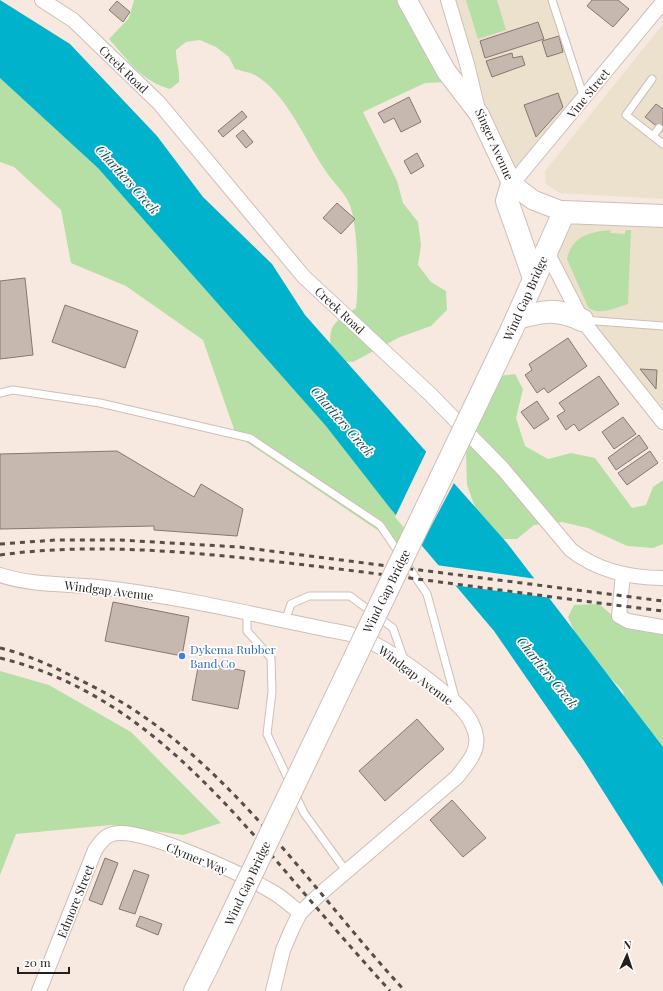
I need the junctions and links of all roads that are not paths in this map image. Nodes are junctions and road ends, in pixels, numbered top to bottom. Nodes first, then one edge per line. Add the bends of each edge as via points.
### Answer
1 (42, 0) edge
2 (407, 0) edge
3 (448, 0) edge
4 (552, 0) edge
5 (663, 2) edge
6 (652, 79) dead end
7 (584, 98) junction
8 (479, 114) junction
9 (659, 128) dead end
10 (653, 136) junction
11 (663, 144) edge
12 (512, 184) junction
13 (564, 212) junction
14 (663, 216) edge
15 (546, 250) junction
16 (534, 278) junction
17 (582, 320) junction
18 (515, 323) junction
19 (663, 326) edge
20 (0, 393) edge
21 (663, 422) edge
22 (0, 574) edge
23 (623, 574) junction
24 (663, 578) edge
25 (247, 614) junction
26 (284, 621) junction
27 (663, 627) edge
28 (406, 664) junction
29 (458, 706) junction
30 (107, 836) joint
31 (346, 871) junction
32 (300, 913) junction
33 (39, 991) edge
34 (195, 991) edge
35 (273, 991) edge

1 - 23 street, Creek Road via 73,20 159,103 304,277 442,406 503,469 571,550 603,569
2 - 8 street via 446,71
3 - 8 street, Singer Avenue via 468,64
4 - 7 lane
5 - 7 street, Vine Street
6 - 10 lane via 626,115
7 - 12 street, Vine Street
8 - 12 street, Singer Avenue
9 - 10 lane
10 - 11 lane
12 - 13 street, Singer Avenue via 533,200
12 - 16 main road via 507,202
13 - 14 main road
13 - 15 main road, Wind Gap Bridge
15 - 16 main road, Wind Gap Bridge
15 - 17 street
16 - 18 main road, Wind Gap Bridge
17 - 18 main road via 568,313 542,311
17 - 19 lane
17 - 21 street
18 - 34 main road, Wind Gap Bridge, bridge
20 - 29 lane via 13,390 100,403 250,438 373,521 380,526 426,594
22 - 25 street, Windgap Avenue via 15,580 115,589
23 - 24 street, Creek Road
23 - 27 street via 619,616 628,622
25 - 26 street, Windgap Avenue
25 - 31 lane via 247,632 271,658 272,692 267,734 304,813
26 - 28 street, Windgap Avenue via 350,634 372,643
26 - 28 lane via 291,604 309,596 350,596 393,628
28 - 29 street, Windgap Avenue
29 - 31 street, Windgap Avenue via 466,714 476,737 475,750 470,761 457,777
30 - 32 street, Clymer Way via 119,833 135,836 184,851 272,891
30 - 33 street, Edmore Street via 96,850
31 - 32 street, Windgap Avenue
32 - 35 street via 283,950

